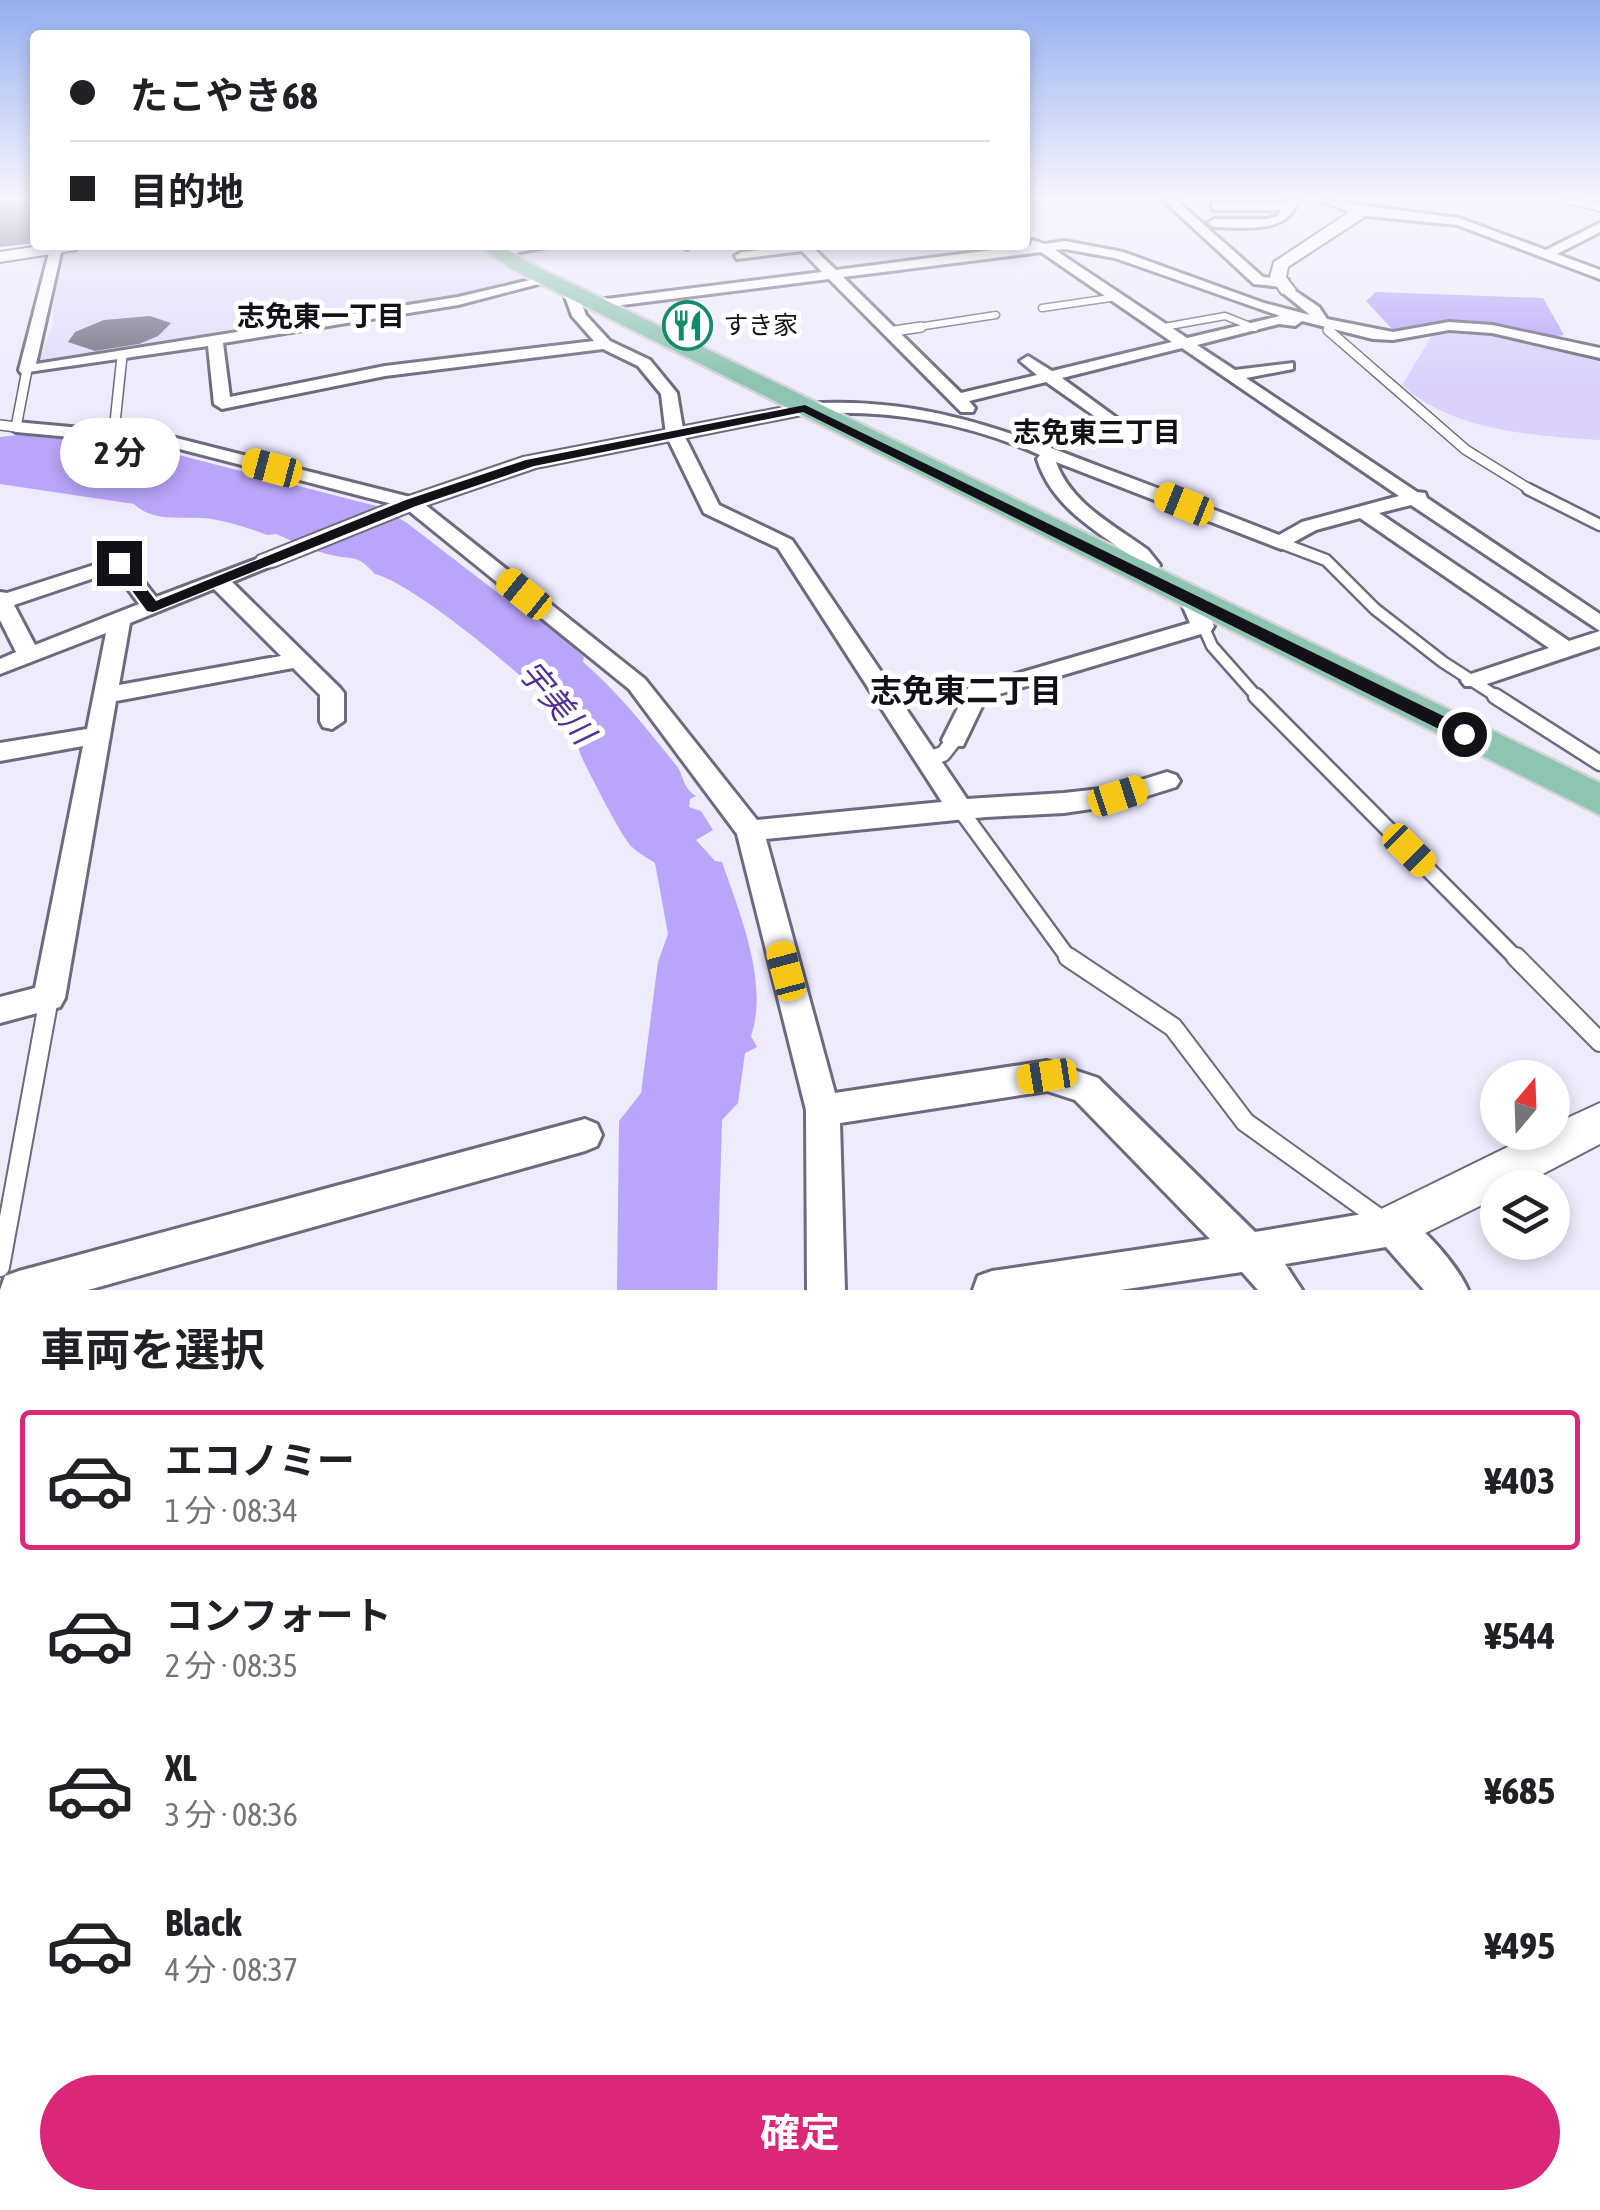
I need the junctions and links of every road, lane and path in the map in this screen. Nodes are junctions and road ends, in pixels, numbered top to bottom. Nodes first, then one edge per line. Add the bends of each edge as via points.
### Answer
1 (53, 260) edge
2 (514, 260) edge
3 (822, 260) edge
4 (940, 260) edge
5 (1061, 260) edge
6 (1128, 260) edge
7 (1235, 260) edge
8 (1287, 260) edge
9 (1556, 260) edge
10 (835, 274) junction
11 (1600, 275) edge
12 (558, 285) junction
13 (1286, 287) junction
14 (1117, 297) junction
15 (598, 304) junction
16 (1042, 308) dead end
17 (1281, 312) junction
18 (996, 316) dead end
19 (1325, 326) junction
20 (1164, 328) junction
21 (1255, 328) junction
22 (888, 332) junction
23 (215, 338) junction
24 (606, 344) junction
25 (1190, 345) junction
26 (1600, 353) edge
27 (122, 356) junction
28 (1028, 362) dead end
29 (1287, 366) dead end
30 (27, 370) junction
31 (1235, 375) junction
32 (1048, 378) junction
33 (958, 400) junction
34 (805, 408) junction
35 (8, 426) edge
36 (985, 428) junction
37 (110, 435) junction
38 (675, 435) junction
39 (1130, 436) dead end
40 (1050, 453) junction
41 (1418, 498) junction
42 (411, 503) junction
43 (1364, 512) junction
44 (1600, 525) edge
45 (1281, 542) junction
46 (266, 561) joint
47 (1144, 577) junction
48 (218, 581) junction
49 (1, 600) edge
50 (153, 608) junction
51 (1197, 613) junction
52 (119, 621) junction
53 (1600, 624) edge
54 (1600, 638) edge
55 (1566, 650) junction
56 (29, 656) junction
57 (298, 660) junction
58 (0, 667) edge
59 (1473, 681) junction
60 (106, 695) junction
61 (332, 720) dead end
62 (98, 735) junction
63 (954, 740) joint
64 (0, 752) edge
65 (927, 759) junction
66 (1600, 763) edge
67 (1167, 781) dead end
68 (1600, 800) edge
69 (962, 812) junction
70 (750, 832) junction
71 (49, 998) junction
72 (0, 1010) edge
73 (1600, 1042) edge
74 (823, 1110) junction
75 (1600, 1122) edge
76 (585, 1134) dead end
77 (1393, 1228) junction
78 (1250, 1252) junction
79 (0, 1267) edge
80 (19, 1290) edge
81 (826, 1290) edge
82 (992, 1290) edge
83 (1283, 1290) edge
84 (1449, 1290) edge

1 - 30 street
2 - 12 main road
3 - 10 street
4 - 10 street
5 - 14 street
6 - 17 street
7 - 13 street via 1258,281
8 - 13 street via 1277,272
9 - 11 street
10 - 15 street
10 - 22 street
12 - 15 main road
12 - 23 street
12 - 24 street
13 - 17 street via 1292,303
13 - 19 street
14 - 16 lane
14 - 20 street
15 - 34 main road
17 - 19 street
18 - 22 lane
19 - 21 street via 1279,320
19 - 26 street via 1383,336 1449,326 1492,330
19 - 44 lane via 1415,409 1486,462
20 - 21 lane via 1225,316
20 - 25 street
21 - 25 street
22 - 33 street
23 - 24 street via 222,404 385,372
23 - 27 street
24 - 38 street via 644,362 658,377 670,393
25 - 31 street
25 - 32 street
27 - 30 street
27 - 37 lane
28 - 32 street
29 - 31 street
30 - 35 lane
31 - 41 street
32 - 33 street
32 - 39 street
33 - 36 street
34 - 36 street via 864,408
34 - 38 street
34 - 47 main road
35 - 37 street
36 - 40 street
37 - 42 street via 168,442
38 - 42 street via 531,462
38 - 65 street via 710,509 786,544
40 - 45 street
40 - 47 street via 1048,473 1060,493 1140,554 1150,566
41 - 43 street
41 - 53 street
42 - 46 street
42 - 70 street via 636,684
43 - 45 street via 1309,526
43 - 55 street
45 - 59 lane via 1326,560 1375,609
46 - 48 street
47 - 51 main road
48 - 50 street
48 - 57 street
49 - 50 street via 119,563
49 - 56 street
50 - 52 street
51 - 63 street via 976,693
51 - 68 main road
51 - 73 lane via 1212,646 1260,700
52 - 56 street
52 - 60 street
54 - 55 street
55 - 59 street
56 - 58 street
57 - 60 street
57 - 61 street via 332,693
59 - 66 lane
60 - 62 street
62 - 64 street
62 - 71 street
63 - 65 lane via 943,754
65 - 69 street
67 - 69 street via 1118,796
69 - 70 street
69 - 77 lane via 1072,962 1174,1027 1245,1122
70 - 74 street
71 - 72 street
71 - 79 lane
74 - 78 street via 1047,1076 1086,1089
74 - 81 street
75 - 77 street
76 - 80 street
77 - 78 street
77 - 84 street
78 - 82 street
78 - 83 street

